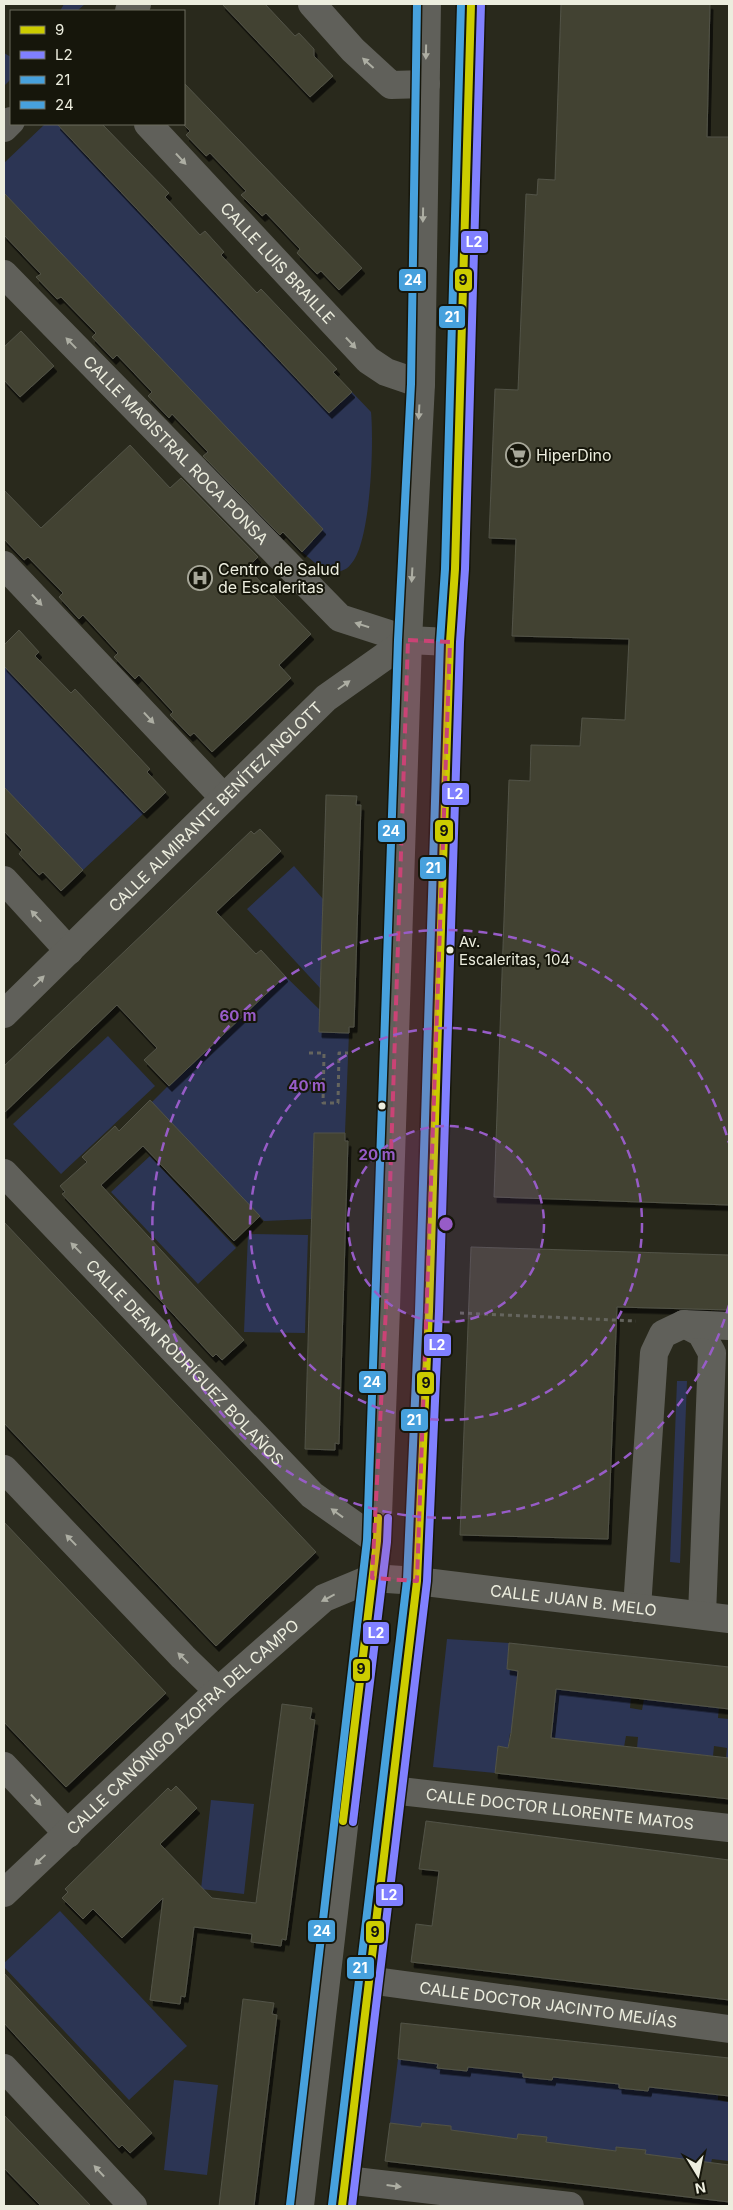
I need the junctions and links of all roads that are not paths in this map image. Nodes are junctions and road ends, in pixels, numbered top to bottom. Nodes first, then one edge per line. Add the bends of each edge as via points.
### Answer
1 (312, 4) edge
2 (427, 4) edge
3 (471, 4) edge
4 (426, 84) junction
5 (149, 125) edge
6 (4, 274) edge
7 (421, 384) junction
8 (4, 564) edge
9 (408, 640) junction
10 (450, 642) junction
11 (224, 798) junction
12 (4, 880) edge
13 (69, 951) junction
14 (4, 1014) edge
15 (4, 1173) edge
16 (684, 1324) junction
17 (729, 1326) edge
18 (4, 1469) edge
19 (376, 1541) junction
20 (372, 1578) junction
21 (417, 1581) junction
22 (638, 1608) junction
23 (702, 1615) junction
24 (729, 1619) edge
25 (218, 1692) junction
26 (4, 1766) edge
27 (391, 1790) junction
28 (729, 1828) edge
29 (68, 1834) junction
30 (4, 1894) edge
31 (368, 1980) junction
32 (729, 2029) edge
33 (4, 2068) edge
34 (344, 2193) edge
35 (132, 2206) edge
36 (300, 2206) edge
37 (570, 2206) edge

4 -> 1 street via 391,85 353,50
2 -> 4 street
3 - 10 street via 455,569
4 -> 7 street
5 -> 7 street, CALLE LUIS BRAILLE via 368,360 386,372
9 -> 6 street, CALLE MAGISTRAL ROCA PONSA via 340,618
7 -> 9 street
8 -> 11 street
9 - 10 street
11 -> 9 street, CALLE ALMIRANTE BENÍTEZ INGLOTT via 326,698
9 - 19 street
10 - 21 street via 429,1311
11 - 13 street, CALLE ALMIRANTE BENÍTEZ INGLOTT
13 -> 12 street
14 -> 13 street, CALLE ALMIRANTE BENÍTEZ INGLOTT
19 -> 15 street, CALLE DEAN RODRÍGUEZ BOLAÑOS via 312,1495
16 - 17 street
16 - 22 street via 663,1334 654,1353
16 - 23 street via 701,1333 712,1353
25 -> 18 street
19 - 20 street
20 - 21 street, CALLE JUAN B. MELO
20 -> 25 street, CALLE CANÓNIGO AZOFRA DEL CAMPO via 324,1598
20 - 36 street
21 - 22 street, CALLE JUAN B. MELO
21 - 27 street
22 - 23 street, CALLE JUAN B. MELO
23 - 24 street, CALLE JUAN B. MELO
25 - 29 street, CALLE CANÓNIGO AZOFRA DEL CAMPO
26 -> 29 street
27 - 28 street, CALLE DOCTOR LLORENTE MATOS
27 - 31 street
29 -> 30 street, CALLE CANÓNIGO AZOFRA DEL CAMPO
31 - 32 street, CALLE DOCTOR JACINTO MEJÍAS
31 - 34 street
35 -> 33 street
34 -> 37 street

